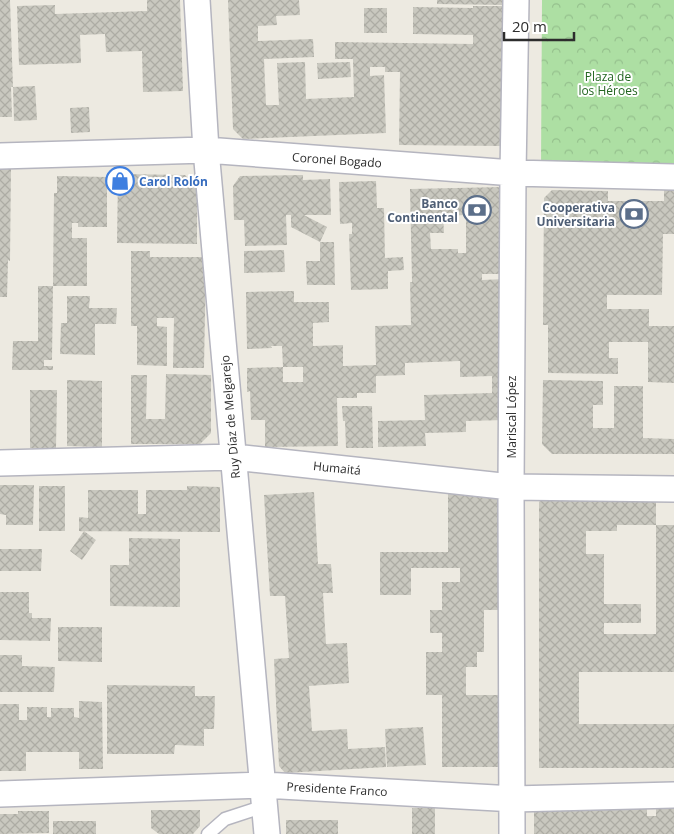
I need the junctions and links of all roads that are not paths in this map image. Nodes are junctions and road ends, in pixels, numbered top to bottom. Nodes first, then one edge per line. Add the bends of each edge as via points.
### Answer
1 (197, 0) edge
2 (516, 0) edge
3 (206, 150) junction
4 (0, 156) edge
5 (513, 173) junction
6 (674, 177) edge
7 (234, 457) junction
8 (0, 463) edge
9 (511, 487) junction
10 (674, 489) edge
11 (0, 794) edge
12 (674, 795) edge
13 (264, 796) junction
14 (513, 799) junction
15 (208, 834) edge
16 (267, 834) edge
17 (512, 834) edge

1 - 3 street, Ruy Díaz de Melgarejo
2 - 5 street, Mariscal López
3 - 4 street, Coronel Bogado
3 - 5 street, Coronel Bogado
3 - 7 street, Ruy Díaz de Melgarejo
5 - 6 street, Coronel Bogado
5 - 9 street, Mariscal López
7 - 8 street, Humaitá
7 - 9 street, Humaitá
7 - 13 street, Ruy Díaz de Melgarejo
9 - 10 street, Humaitá
9 - 14 street, Mariscal López
11 - 13 street, Presidente Franco
12 - 14 street, Presidente Franco
13 - 14 street, Presidente Franco
13 - 15 lane via 225,818
13 - 16 street, Ruy Díaz de Melgarejo
14 - 17 street, Mariscal López

